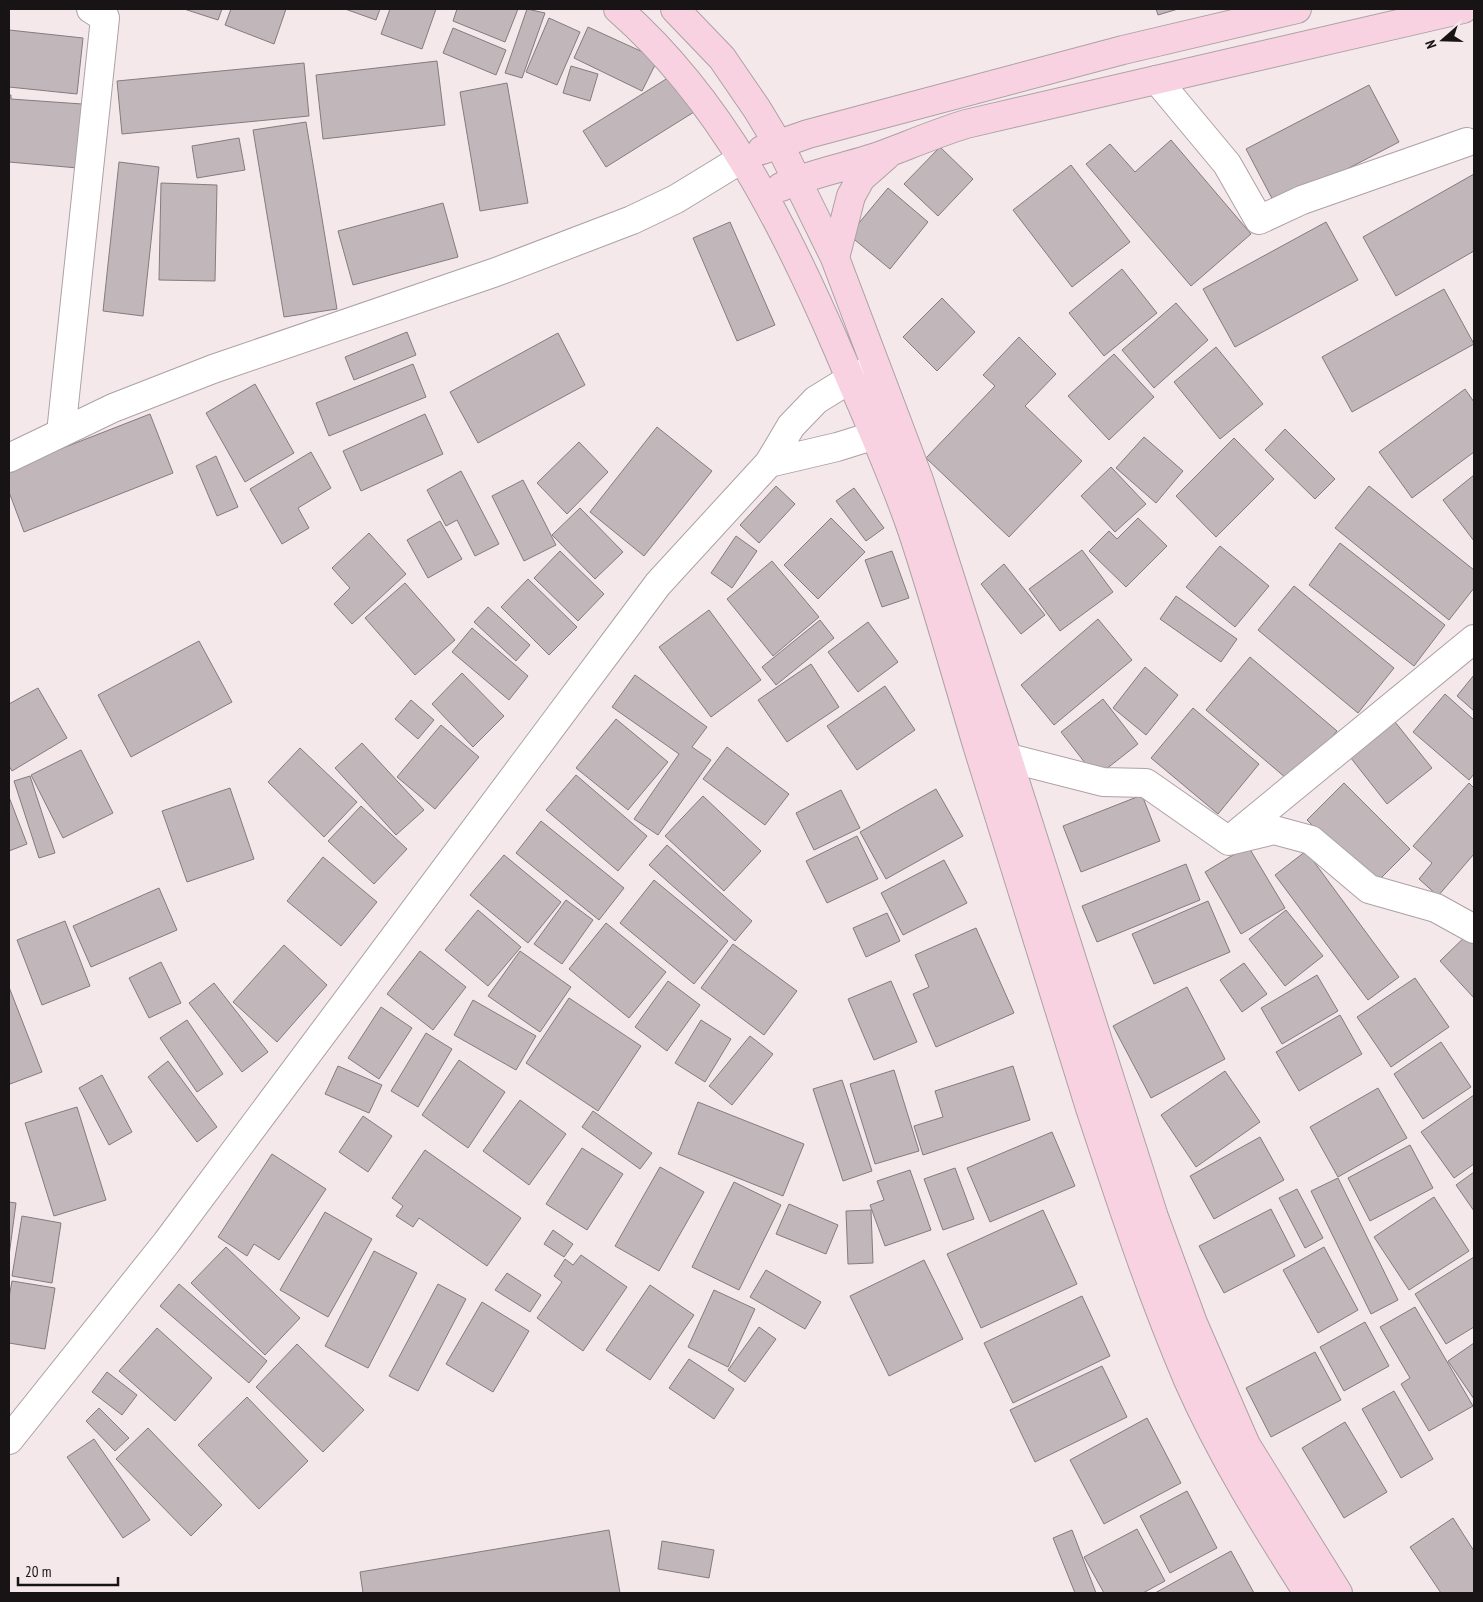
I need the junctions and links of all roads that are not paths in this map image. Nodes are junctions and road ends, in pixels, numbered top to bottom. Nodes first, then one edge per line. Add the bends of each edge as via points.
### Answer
1 (91, 9) edge
2 (618, 9) edge
3 (675, 9) edge
4 (1297, 9) edge
5 (1463, 9) edge
6 (1157, 80) junction
7 (1467, 142) dead end
8 (777, 143) junction
9 (890, 152) junction
10 (743, 158) junction
11 (797, 180) junction
12 (762, 196) junction
13 (835, 258) junction
14 (875, 368) junction
15 (850, 379) junction
16 (886, 431) junction
17 (61, 433) junction
18 (9, 458) edge
19 (769, 463) junction
20 (1474, 639) edge
21 (1009, 758) junction
22 (1229, 841) junction
23 (1474, 929) edge
24 (9, 1440) edge
25 (1308, 1593) edge
26 (1338, 1593) edge

1 - 17 street via 104,18
2 - 10 main road via 643,31 690,84
3 - 8 main road via 722,58
4 - 8 main road via 1122,50
5 - 6 main road
6 - 7 street via 1227,164 1259,220 1302,200
6 - 9 main road via 966,124
8 - 10 main road
8 - 11 main road
9 - 11 main road
9 - 13 main road via 861,178 851,196
10 - 12 main road
10 - 17 street via 676,199 632,220 496,272 213,369 113,408
11 - 12 main road
11 - 13 main road
12 - 15 main road via 802,266
13 - 14 main road
14 - 15 street
14 - 16 main road
15 - 16 main road
15 - 19 street via 816,400 791,426
16 - 19 street via 805,456
16 - 21 main road via 919,480
16 - 25 main road via 911,529 1056,1001 1149,1283 1213,1433 1242,1488
17 - 18 street
19 - 24 street via 658,584 173,1234
20 - 22 street
21 - 22 street via 1103,782 1146,783
21 - 26 main road via 1154,1217 1193,1324 1246,1445
22 - 23 street via 1274,830 1311,840 1369,889 1436,908

